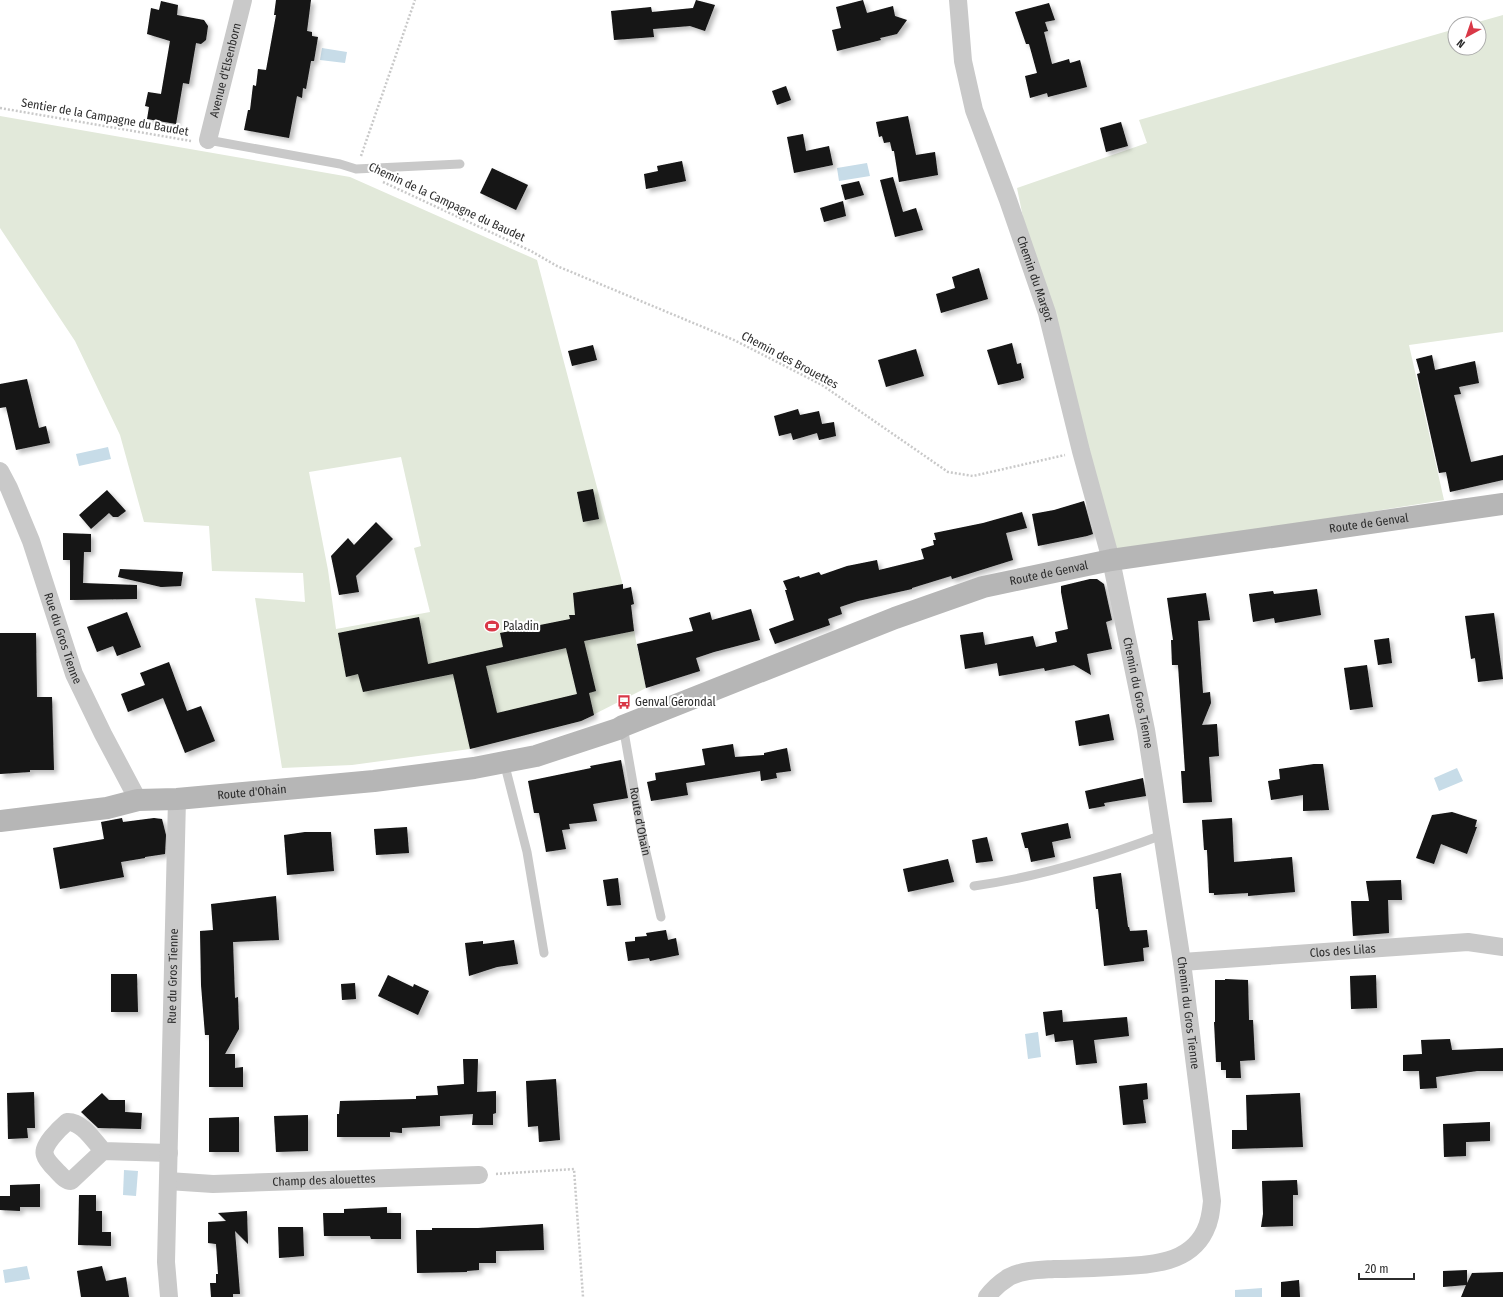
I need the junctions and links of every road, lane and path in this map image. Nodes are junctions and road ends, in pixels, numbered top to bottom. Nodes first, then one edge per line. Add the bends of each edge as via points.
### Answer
1 (243, 0) edge
2 (415, 0) edge
3 (958, 0) edge
4 (0, 108) edge
5 (208, 140) junction
6 (460, 164) dead end
7 (356, 169) junction
8 (531, 251) joint
9 (1081, 451) junction
10 (0, 471) edge
11 (1503, 504) edge
12 (1110, 560) junction
13 (620, 728) junction
14 (504, 762) junction
15 (177, 799) junction
16 (138, 800) junction
17 (0, 821) edge
18 (1162, 835) junction
19 (974, 886) dead end
20 (661, 917) dead end
21 (1503, 947) edge
22 (544, 953) dead end
23 (1182, 962) junction
24 (103, 1152) dead end
25 (169, 1153) junction
26 (479, 1174) joint
27 (168, 1181) junction
28 (169, 1297) edge
29 (583, 1297) edge
30 (987, 1297) edge

1 - 5 street, Avenue d'Elsenborn
2 - 7 path
3 - 9 street, Chemin du Margot via 963,61 970,98 1047,313
4 - 5 path, Sentier de la Campagne du Baudet via 190,142
5 - 7 lane
6 - 7 lane
7 - 8 path, Chemin de la Campagne du Baudet
8 - 9 path, Chemin des Brouettes via 558,266 734,340 822,385 948,472 973,476
9 - 12 street, Chemin du Margot
10 - 16 street, Rue du Gros Tienne via 31,541 74,674
11 - 12 main road, Route de Genval
12 - 13 main road, Route de Genval via 983,587 940,601
12 - 18 street, Chemin du Gros Tienne via 1146,730
13 - 14 main road, Route d'Ohain via 536,756
13 - 20 lane, Route d'Ohain via 634,783 642,835
14 - 15 main road, Route d'Ohain via 374,781
14 - 22 lane via 527,852
15 - 16 main road, Route d'Ohain
15 - 25 street, Rue du Gros Tienne
16 - 17 main road, Route d'Ohain via 107,808
18 - 19 lane via 1105,856 1044,873
18 - 23 street, Chemin du Gros Tienne
21 - 23 street, Clos des Lilas via 1468,942
23 - 30 street, Chemin du Gros Tienne via 1212,1201 1210,1220 1205,1232 1186,1253 1168,1261 1145,1265 1029,1271 1010,1277 992,1290
24 - 25 street
25 - 27 street, Rue du Gros Tienne
26 - 27 street, Champ des alouettes via 213,1184
26 - 29 path via 574,1169
27 - 28 street, Rue du Gros Tienne via 166,1262

